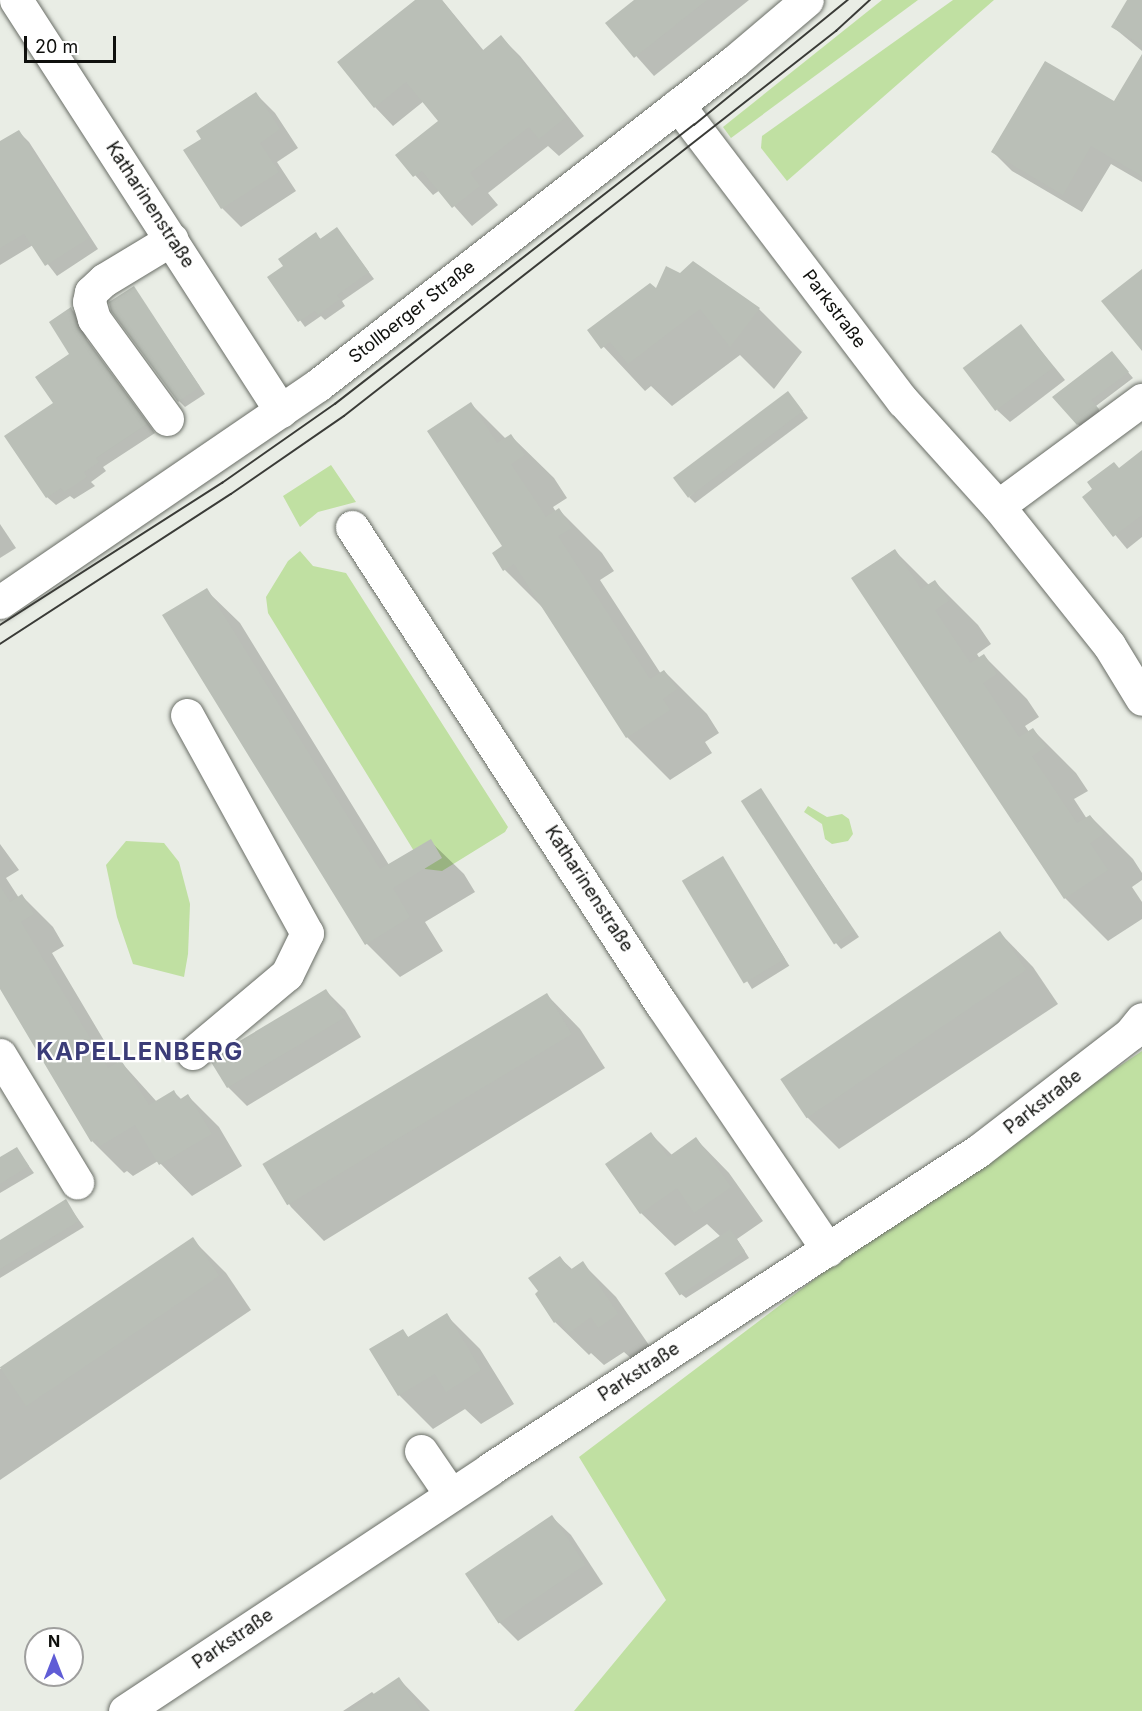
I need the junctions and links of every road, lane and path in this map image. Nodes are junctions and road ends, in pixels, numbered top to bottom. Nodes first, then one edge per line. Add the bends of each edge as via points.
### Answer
1 (16, 0) edge
2 (807, 0) edge
3 (678, 105) junction
4 (172, 239) junction
5 (1142, 400) edge
6 (281, 411) junction
7 (167, 419) dead end
8 (998, 506) junction
9 (352, 527) dead end
10 (0, 602) edge
11 (1142, 699) edge
12 (187, 715) dead end
13 (1142, 1019) edge
14 (192, 1053) dead end
15 (0, 1055) edge
16 (77, 1182) dead end
17 (828, 1250) junction
18 (421, 1451) dead end
19 (450, 1495) junction
20 (125, 1711) edge

1 - 4 street, Katharinenstraße
2 - 3 street, Stollberger Straße
3 - 6 street, Stollberger Straße
3 - 8 street, Parkstraße via 903,401
4 - 6 street, Katharinenstraße
4 - 7 street via 104,280 91,292 89,302 94,319
5 - 8 street
6 - 10 street, Stollberger Straße
8 - 11 street, Parkstraße via 1109,645
9 - 17 street, Katharinenstraße via 662,1005
12 - 14 street via 307,933 287,974
13 - 17 street, Parkstraße via 1130,1034 978,1151
15 - 16 street
17 - 19 street, Parkstraße
18 - 19 street
19 - 20 street, Parkstraße

